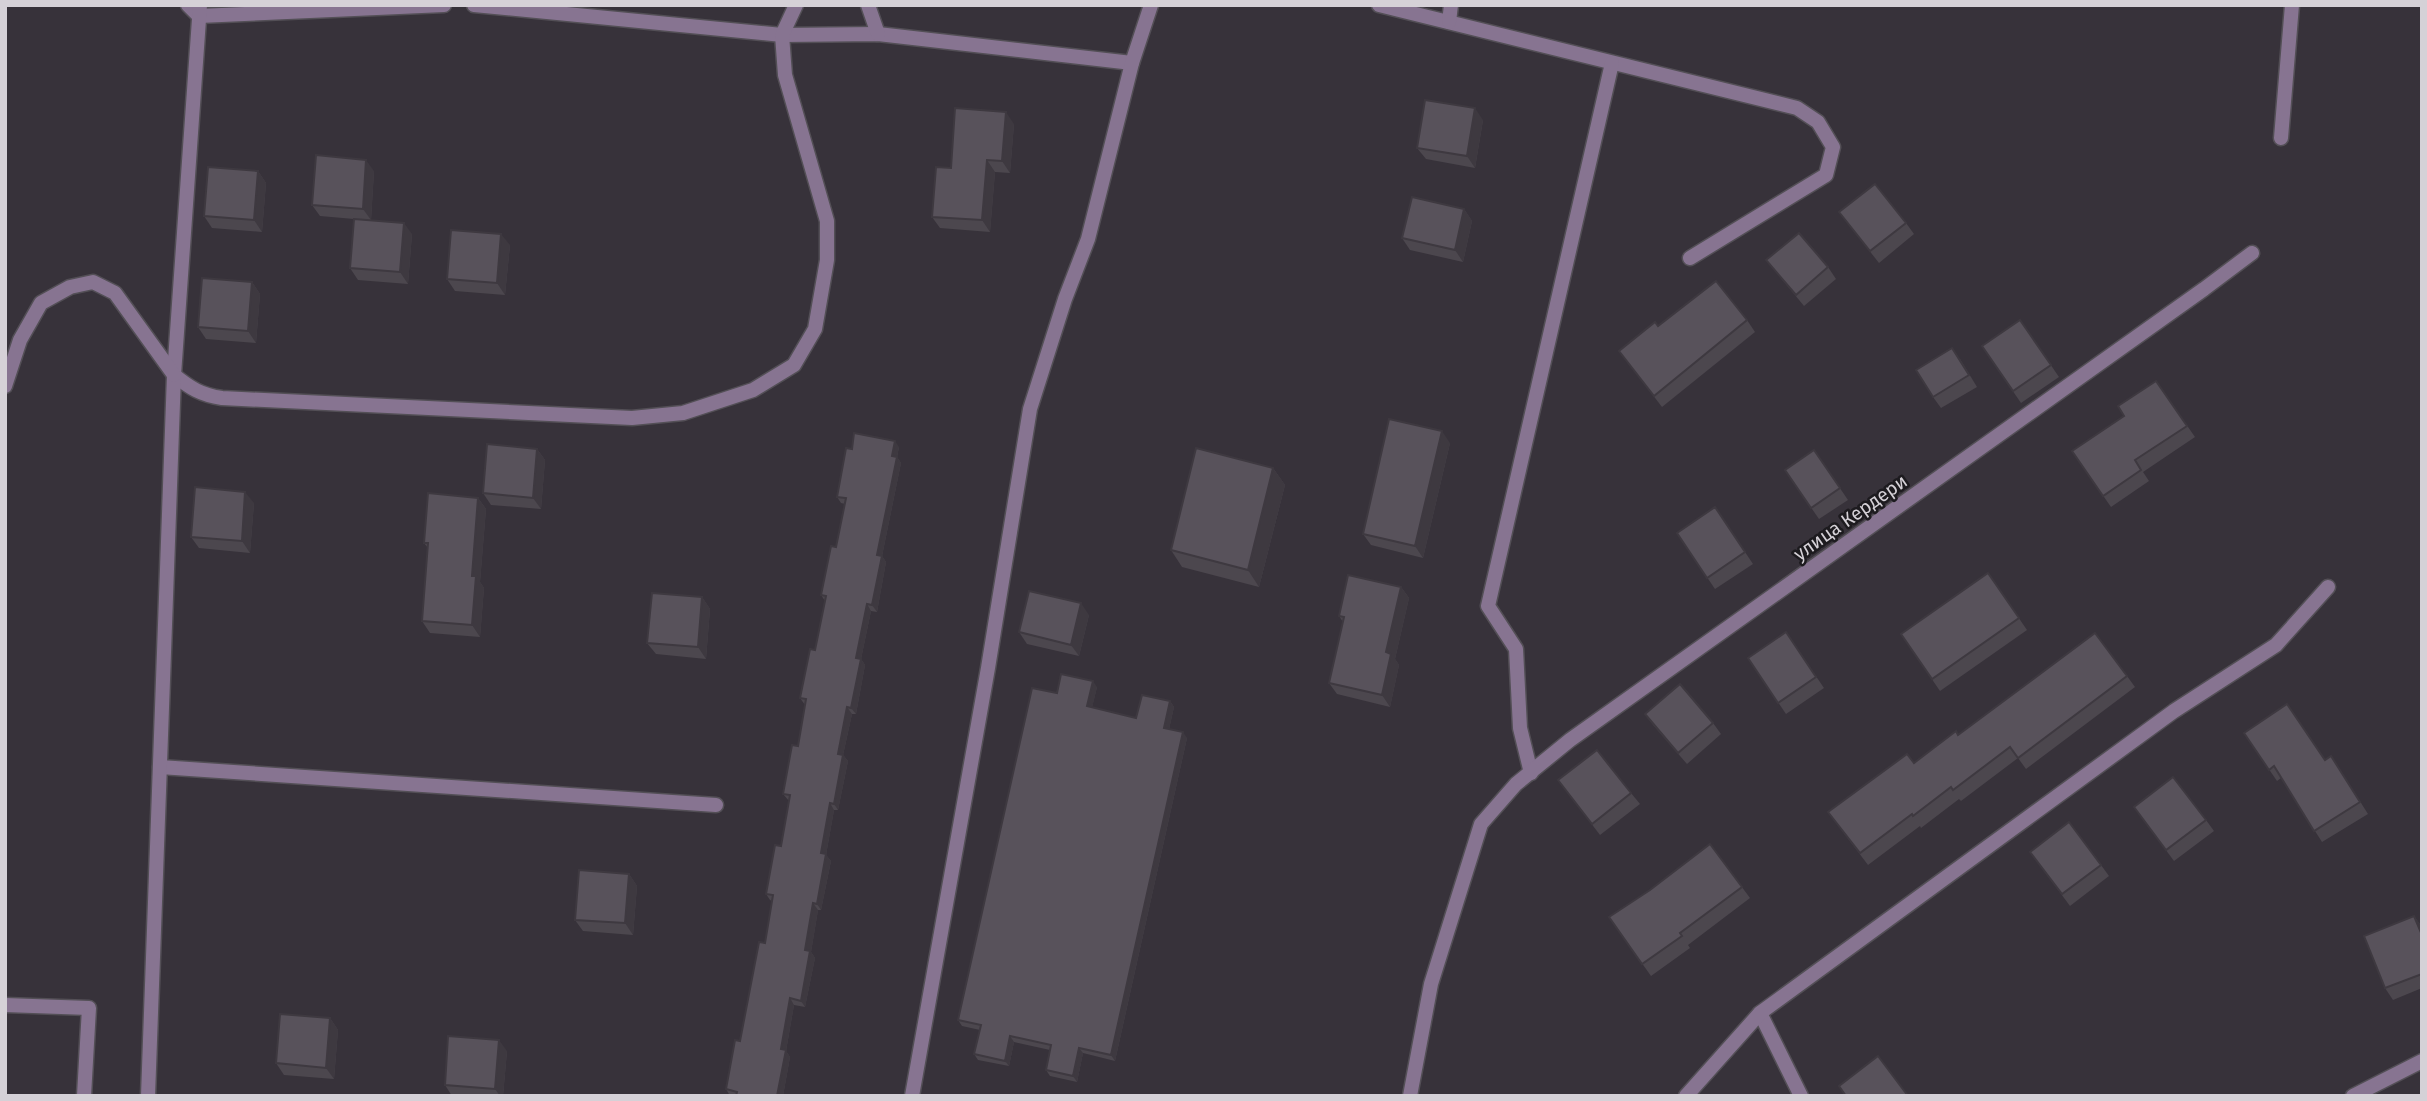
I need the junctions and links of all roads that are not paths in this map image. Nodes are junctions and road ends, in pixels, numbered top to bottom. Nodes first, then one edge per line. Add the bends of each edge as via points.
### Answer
1 (444, 5) edge
2 (474, 5) edge
3 (796, 5) edge
4 (868, 5) edge
5 (1151, 5) edge
6 (1379, 5) edge
7 (1451, 5) edge
8 (2292, 5) edge
9 (195, 9) edge
10 (1449, 22) junction
11 (782, 34) junction
12 (878, 34) junction
13 (1132, 63) junction
14 (1612, 63) junction
15 (2281, 138) dead end
16 (2252, 253) dead end
17 (1690, 258) dead end
18 (174, 375) junction
19 (5, 386) edge
20 (2328, 587) dead end
21 (160, 767) junction
22 (1531, 773) junction
23 (716, 805) dead end
24 (5, 1005) edge
25 (1760, 1013) junction
26 (2422, 1060) edge
27 (84, 1096) edge
28 (148, 1096) edge
29 (912, 1096) edge
30 (1410, 1096) edge
31 (1686, 1096) edge
32 (1801, 1096) edge
33 (2353, 1096) edge

1 - 9 street
2 - 11 street
3 - 11 street
4 - 12 street
5 - 13 street
6 - 10 street
7 - 10 street
8 - 15 street
9 - 18 street
10 - 14 street
11 - 12 street
11 - 18 street via 785,75 827,221 827,260 816,329 794,365 753,390 683,413 632,418 222,398 192,390
12 - 13 street
13 - 29 street via 1088,239 1030,409
14 - 17 street via 1797,108 1818,122 1833,147 1826,175
14 - 22 street via 1488,606 1516,649 1520,728
16 - 22 street, улица Кердери via 1570,740
18 - 19 street via 115,293 93,282 70,287 41,303 20,340
18 - 21 street
20 - 25 street via 2276,645 2174,711
21 - 23 street
21 - 28 street
22 - 30 street, улица Кердери via 1480,824 1431,984
24 - 27 street via 89,1008
25 - 31 street
25 - 32 street
26 - 33 street

